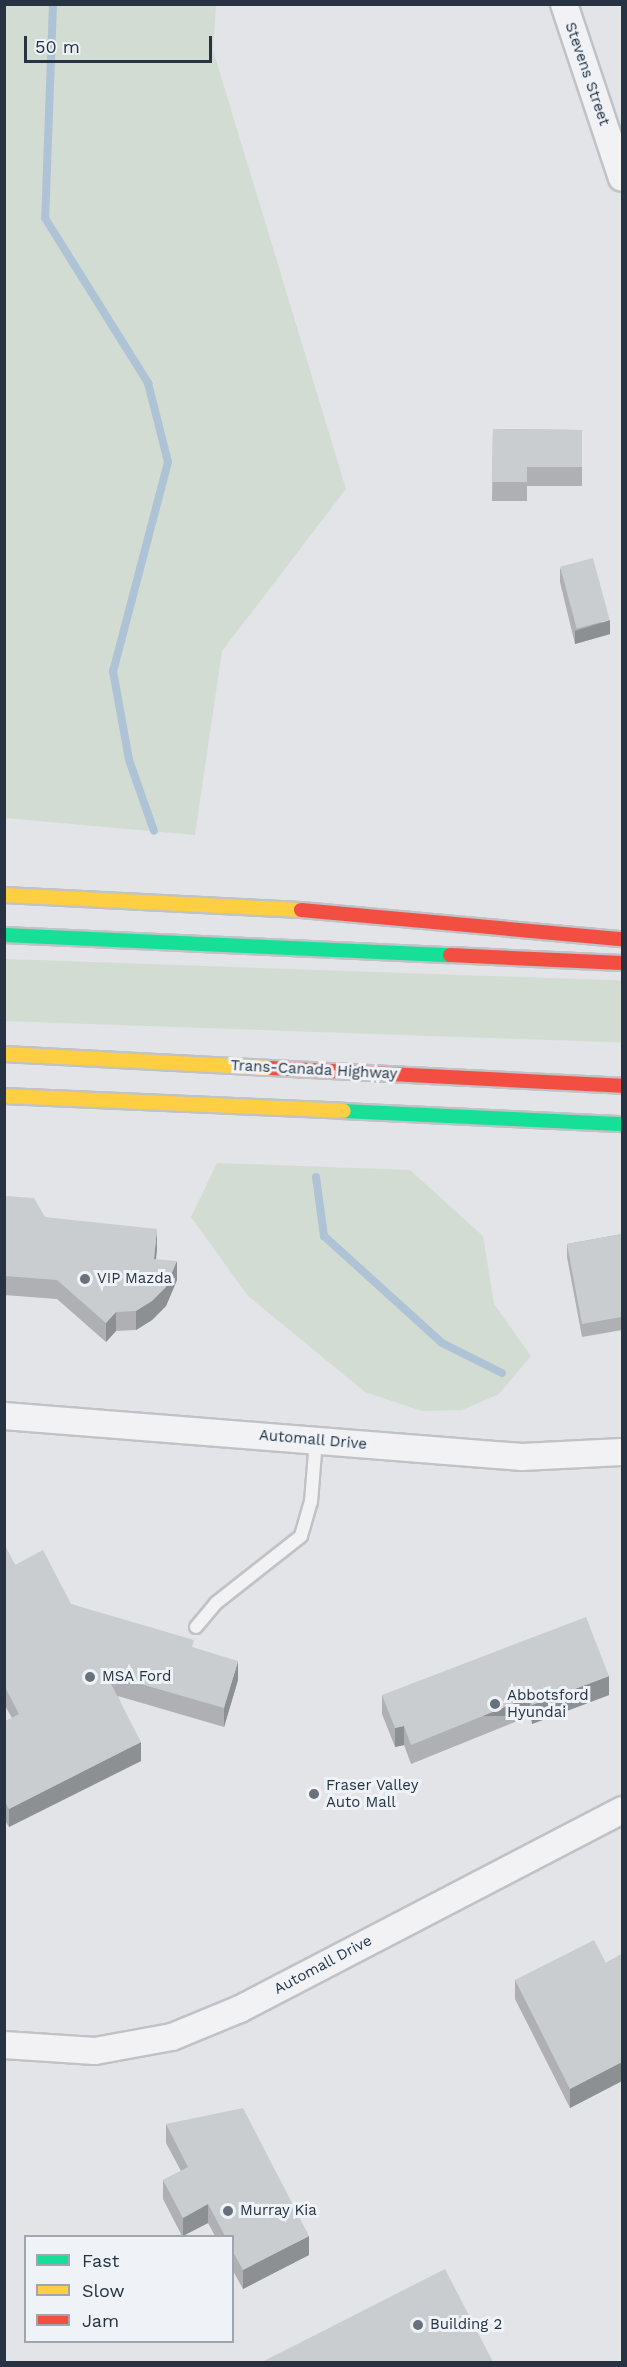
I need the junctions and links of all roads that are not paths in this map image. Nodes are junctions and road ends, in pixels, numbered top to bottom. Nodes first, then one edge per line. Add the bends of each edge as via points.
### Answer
1 (564, 4) edge
2 (622, 178) edge
3 (4, 895) edge
4 (4, 935) edge
5 (622, 939) edge
6 (622, 963) edge
7 (4, 1054) edge
8 (622, 1086) edge
9 (4, 1096) edge
10 (622, 1124) edge
11 (4, 1416) edge
12 (316, 1440) junction
13 (622, 1452) edge
14 (196, 1627) dead end
15 (622, 1810) edge
16 (4, 2045) edge

1 - 2 street, Stevens Street
3 - 5 highway via 369,914
4 - 6 highway
7 - 8 highway, Trans-Canada Highway
9 - 10 highway
11 - 12 street, Automall Drive
12 - 13 street, Automall Drive via 522,1457
12 - 14 lane via 311,1502 301,1536 216,1603
15 - 16 street, Automall Drive via 240,2009 172,2037 95,2051

